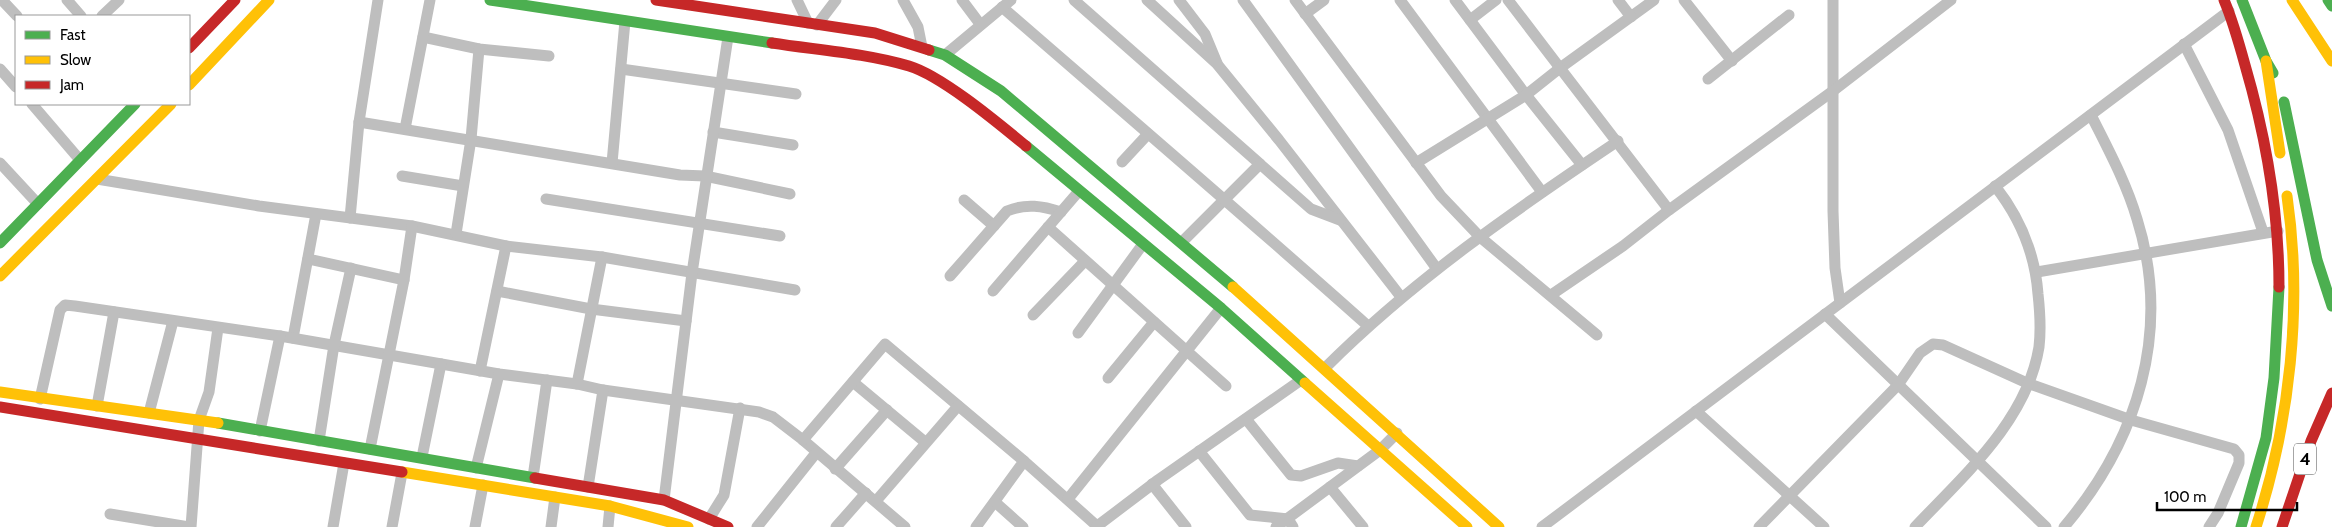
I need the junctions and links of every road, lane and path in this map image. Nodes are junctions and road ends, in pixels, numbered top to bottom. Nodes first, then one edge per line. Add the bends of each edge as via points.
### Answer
1 (2, 0) edge
2 (67, 0) edge
3 (119, 0) edge
4 (235, 0) edge
5 (279, 0) edge
6 (378, 0) edge
7 (430, 0) edge
8 (490, 0) edge
9 (656, 0) edge
10 (797, 0) edge
11 (836, 0) edge
12 (903, 0) edge
13 (962, 0) edge
14 (1074, 0) edge
15 (1148, 0) edge
16 (1179, 0) edge
17 (1243, 0) edge
18 (1295, 0) edge
19 (1324, 0) edge
20 (1400, 0) edge
21 (1455, 0) edge
22 (1496, 0) edge
23 (1508, 0) edge
24 (1618, 0) edge
25 (1654, 0) edge
26 (1684, 0) edge
27 (1833, 0) edge
28 (1951, 0) edge
29 (2224, 0) edge
30 (2242, 0) edge
31 (2292, 0) edge
32 (2328, 0) edge
33 (265, 4) edge
34 (1007, 4) edge
35 (2332, 6) edge
36 (2229, 11) junction
37 (1305, 14) junction
38 (16, 15) edge
39 (80, 15) edge
40 (103, 15) edge
41 (1789, 15) dead end
42 (1631, 17) junction
43 (1470, 20) junction
44 (625, 21) junction
45 (812, 24) junction
46 (980, 24) junction
47 (423, 37) junction
48 (728, 37) junction
49 (2184, 44) junction
50 (190, 47) edge
51 (922, 47) junction
52 (479, 49) junction
53 (945, 55) junction
54 (549, 56) dead end
55 (1732, 61) junction
56 (2266, 61) junction
57 (2332, 61) edge
58 (1217, 64) junction
59 (1560, 68) junction
60 (0, 69) edge
61 (621, 69) junction
62 (1708, 79) dead end
63 (190, 84) edge
64 (720, 84) junction
65 (15, 86) edge
66 (1833, 91) junction
67 (796, 94) dead end
68 (1526, 96) junction
69 (33, 105) edge
70 (134, 105) edge
71 (170, 105) edge
72 (2091, 115) junction
73 (1489, 118) junction
74 (359, 122) junction
75 (405, 129) junction
76 (712, 132) junction
77 (1148, 134) junction
78 (471, 139) junction
79 (1618, 141) junction
80 (794, 145) dead end
81 (80, 160) junction
82 (1122, 162) dead end
83 (0, 163) edge
84 (612, 163) junction
85 (1416, 163) junction
86 (1260, 164) junction
87 (1582, 165) junction
88 (2283, 169) dead end
89 (402, 176) dead end
90 (706, 176) junction
91 (97, 179) junction
92 (463, 186) junction
93 (1995, 186) junction
94 (2286, 189) dead end
95 (1079, 191) junction
96 (1542, 192) junction
97 (790, 194) dead end
98 (1225, 198) junction
99 (546, 200) dead end
100 (964, 200) dead end
101 (38, 204) junction
102 (1669, 210) junction
103 (1061, 212) junction
104 (316, 214) junction
105 (350, 218) junction
106 (1340, 220) junction
107 (699, 223) junction
108 (412, 226) junction
109 (994, 226) junction
110 (1048, 227) junction
111 (2278, 231) junction
112 (2263, 232) junction
113 (456, 234) junction
114 (780, 236) dead end
115 (1480, 237) junction
116 (1182, 242) junction
117 (0, 243) edge
118 (1143, 244) junction
119 (506, 246) junction
120 (2145, 252) junction
121 (602, 257) junction
122 (308, 260) junction
123 (1085, 261) junction
124 (351, 268) junction
125 (1437, 268) junction
126 (2036, 272) junction
127 (692, 273) junction
128 (0, 276) edge
129 (950, 276) dead end
130 (404, 280) junction
131 (1113, 286) junction
132 (795, 290) dead end
133 (497, 291) junction
134 (992, 291) dead end
135 (1551, 295) junction
136 (1401, 297) junction
137 (1840, 303) junction
138 (2332, 306) edge
139 (1221, 308) junction
140 (591, 309) junction
141 (114, 312) junction
142 (1825, 314) junction
143 (1033, 315) dead end
144 (173, 321) junction
145 (686, 322) junction
146 (1154, 322) junction
147 (1368, 326) junction
148 (218, 328) junction
149 (1078, 333) dead end
150 (280, 336) junction
151 (1597, 336) dead end
152 (293, 338) junction
153 (334, 345) junction
154 (1188, 352) junction
155 (389, 355) junction
156 (440, 364) junction
157 (1325, 368) junction
158 (480, 371) junction
159 (499, 374) junction
160 (1108, 378) dead end
161 (547, 380) junction
162 (1301, 380) junction
163 (853, 382) junction
164 (2027, 383) junction
165 (577, 384) junction
166 (1898, 385) junction
167 (1226, 386) dead end
168 (603, 390) junction
169 (0, 392) edge
170 (2332, 393) edge
171 (40, 399) junction
172 (676, 400) junction
173 (97, 406) junction
174 (958, 406) junction
175 (0, 407) edge
176 (740, 408) junction
177 (887, 410) junction
178 (1696, 411) junction
179 (149, 413) junction
180 (1246, 418) junction
181 (199, 420) junction
182 (2131, 420) junction
183 (260, 431) junction
184 (1397, 433) junction
185 (197, 440) junction
186 (803, 440) junction
187 (319, 441) junction
188 (925, 442) junction
189 (370, 449) junction
190 (1380, 450) junction
191 (1199, 451) junction
192 (816, 453) junction
193 (422, 457) junction
194 (1024, 461) junction
195 (1978, 461) junction
196 (344, 463) junction
197 (1358, 466) junction
198 (476, 468) junction
199 (835, 469) junction
200 (402, 473) junction
201 (533, 477) junction
202 (1152, 484) junction
203 (483, 486) junction
204 (588, 487) junction
205 (1330, 488) junction
206 (866, 493) junction
207 (1790, 494) junction
208 (555, 497) junction
209 (1068, 498) junction
210 (664, 500) junction
211 (876, 501) junction
212 (995, 502) junction
213 (610, 506) junction
214 (110, 514) dead end
215 (709, 519) junction
216 (664, 523) edge
217 (1290, 523) edge
218 (1102, 525) edge
219 (902, 526) edge
220 (190, 527) edge
221 (334, 527) edge
222 (392, 527) edge
223 (475, 527) edge
224 (551, 527) edge
225 (608, 527) edge
226 (688, 527) edge
227 (728, 527) edge
228 (757, 527) edge
229 (836, 527) edge
230 (976, 527) edge
231 (1023, 527) edge
232 (1186, 527) edge
233 (1276, 527) edge
234 (1363, 527) edge
235 (1467, 527) edge
236 (1499, 527) edge
237 (1542, 527) edge
238 (1759, 527) edge
239 (1824, 527) edge
240 (1915, 527) edge
241 (2046, 527) edge
242 (2064, 527) edge
243 (2209, 527) edge
244 (2241, 527) edge
245 (2256, 527) edge
246 (2282, 527) edge

1 - 38 street
2 - 39 street
3 - 40 street
4 - 50 main road
5 - 33 main road
6 - 74 street
7 - 47 street
8 - 44 main road
9 - 45 main road
10 - 45 street
11 - 45 street
12 - 51 street via 918,27
13 - 46 street
14 - 86 street
15 - 58 street
16 - 58 street via 1205,34
17 - 125 street
18 - 37 street
19 - 37 street
20 - 73 street
21 - 43 street
22 - 43 street
23 - 59 street
24 - 42 street
25 - 42 street
26 - 55 street
27 - 66 street
28 - 66 street
29 - 36 main road
30 - 56 main road
31 - 57 main road
32 - 35 main road
33 - 63 main road
34 - 46 street
34 - 77 street
36 - 49 street
36 - 111 main road via 2256,96
37 - 85 street
41 - 55 street
42 - 59 street
43 - 68 street
44 - 48 main road
44 - 61 street
45 - 51 main road via 875,33
46 - 53 street
47 - 52 street
47 - 75 street
48 - 64 street
48 - 95 main road via 910,66 935,79 994,120
49 - 72 street
49 - 112 street via 2228,130
51 - 53 main road
52 - 54 street
52 - 78 street
53 - 116 main road via 1001,91
55 - 62 street
56 - 88 main road
56 - 138 main road via 2282,91 2323,286
58 - 106 street
59 - 68 street
59 - 79 street
60 - 65 street
61 - 64 street
61 - 84 street
64 - 67 street
64 - 76 street
66 - 102 street
66 - 137 street via 1832,211
68 - 73 street
68 - 87 street
69 - 81 street
70 - 81 main road
71 - 91 main road
72 - 93 street
72 - 120 street via 2122,176 2138,220
73 - 85 street
73 - 96 street
74 - 75 street
74 - 105 street
75 - 78 street
76 - 80 street
76 - 90 street
77 - 82 street
77 - 98 street
78 - 84 street
78 - 92 street
79 - 87 street
79 - 102 street
81 - 101 main road
83 - 101 street
84 - 90 street via 680,175
85 - 115 street via 1441,196
86 - 98 street
86 - 106 street via 1311,209
87 - 96 street
89 - 92 street
90 - 97 street
90 - 107 street
91 - 104 street
91 - 128 main road
92 - 113 street
93 - 126 street via 2021,225
93 - 137 street
94 - 245 main road via 2294,238 2295,291 2285,410
95 - 103 street
95 - 118 main road
96 - 115 street
98 - 116 street
98 - 147 street
99 - 107 street
100 - 109 street
101 - 117 main road
102 - 135 street
103 - 109 street via 1043,206 1020,207 1007,211
103 - 110 street
104 - 105 street
104 - 122 street
105 - 108 street
106 - 136 street
107 - 114 street
107 - 127 street
108 - 113 street
108 - 130 street
109 - 129 street
110 - 123 street
110 - 134 street
111 - 112 street
111 - 244 main road via 2276,349 2268,426
112 - 120 street
113 - 119 street
115 - 125 street
115 - 135 street
116 - 157 main road
118 - 131 street
118 - 139 main road
119 - 121 street
119 - 133 street
120 - 126 street
120 - 182 street via 2151,313 2150,342
121 - 127 street
121 - 140 street
122 - 124 street
122 - 152 street
123 - 131 street
123 - 143 street
124 - 130 street
124 - 153 street
125 - 136 street
126 - 164 street via 2040,327 2038,349
127 - 132 street
127 - 145 street
130 - 155 street
131 - 146 street
131 - 149 street
133 - 140 street
133 - 158 street
135 - 151 street
136 - 147 street
137 - 142 street
139 - 154 street
139 - 162 main road
140 - 145 street
140 - 165 street
141 - 144 street
141 - 171 street via 65,305 60,310
141 - 173 street
142 - 166 street
142 - 178 street
144 - 148 street
144 - 179 street
145 - 172 street
146 - 154 street
146 - 160 street
147 - 157 street
148 - 150 street
148 - 181 street via 209,392
150 - 152 street
150 - 183 street
152 - 153 street
153 - 155 street
153 - 187 street
154 - 167 street
154 - 209 street
155 - 156 street
155 - 189 street
156 - 158 street
156 - 193 street
157 - 184 main road
158 - 159 street
159 - 161 street
159 - 198 street
161 - 165 street
161 - 201 street
162 - 180 street
162 - 190 main road
163 - 174 street via 885,344
163 - 177 street
163 - 186 street
164 - 166 street via 1943,345 1933,344 1920,353
164 - 182 street
164 - 195 street via 2014,412
165 - 168 street
166 - 195 street
166 - 207 street
168 - 172 street
168 - 204 street
169 - 171 main road
170 - 246 main road, 4
171 - 173 main road
172 - 176 street
172 - 210 street
173 - 179 main road
174 - 188 street
174 - 194 street
175 - 185 main road
176 - 186 street via 772,418
176 - 215 street via 724,495
177 - 188 street
177 - 199 street
178 - 207 street
178 - 237 street
179 - 181 main road
180 - 191 street
180 - 197 street via 1291,475 1301,476 1338,463
181 - 183 main road
181 - 185 street
182 - 242 street via 2092,492
182 - 243 street via 2234,450 2239,455 2239,463
183 - 187 main road
184 - 190 street
184 - 236 main road
185 - 196 main road
185 - 220 street
186 - 192 street
187 - 189 main road
188 - 211 street
189 - 193 main road
190 - 197 street
190 - 235 main road
191 - 202 street
191 - 217 street via 1250,515
192 - 199 street
192 - 228 street
193 - 198 main road
194 - 209 street
194 - 212 street
195 - 240 street
195 - 241 street
196 - 200 main road
196 - 221 street
197 - 205 street
198 - 201 main road
199 - 206 street
200 - 203 main road
200 - 222 street
201 - 204 main road
202 - 218 street
202 - 232 street
203 - 208 main road
203 - 223 street
204 - 210 main road
205 - 217 street
205 - 234 street
206 - 211 street
206 - 229 street
207 - 238 street
207 - 239 street
208 - 213 main road
208 - 224 street
209 - 218 street
210 - 215 main road
211 - 219 street
212 - 230 street
212 - 231 street
213 - 216 main road
213 - 225 street
214 - 220 street
215 - 227 main road
216 - 226 main road
217 - 233 street

